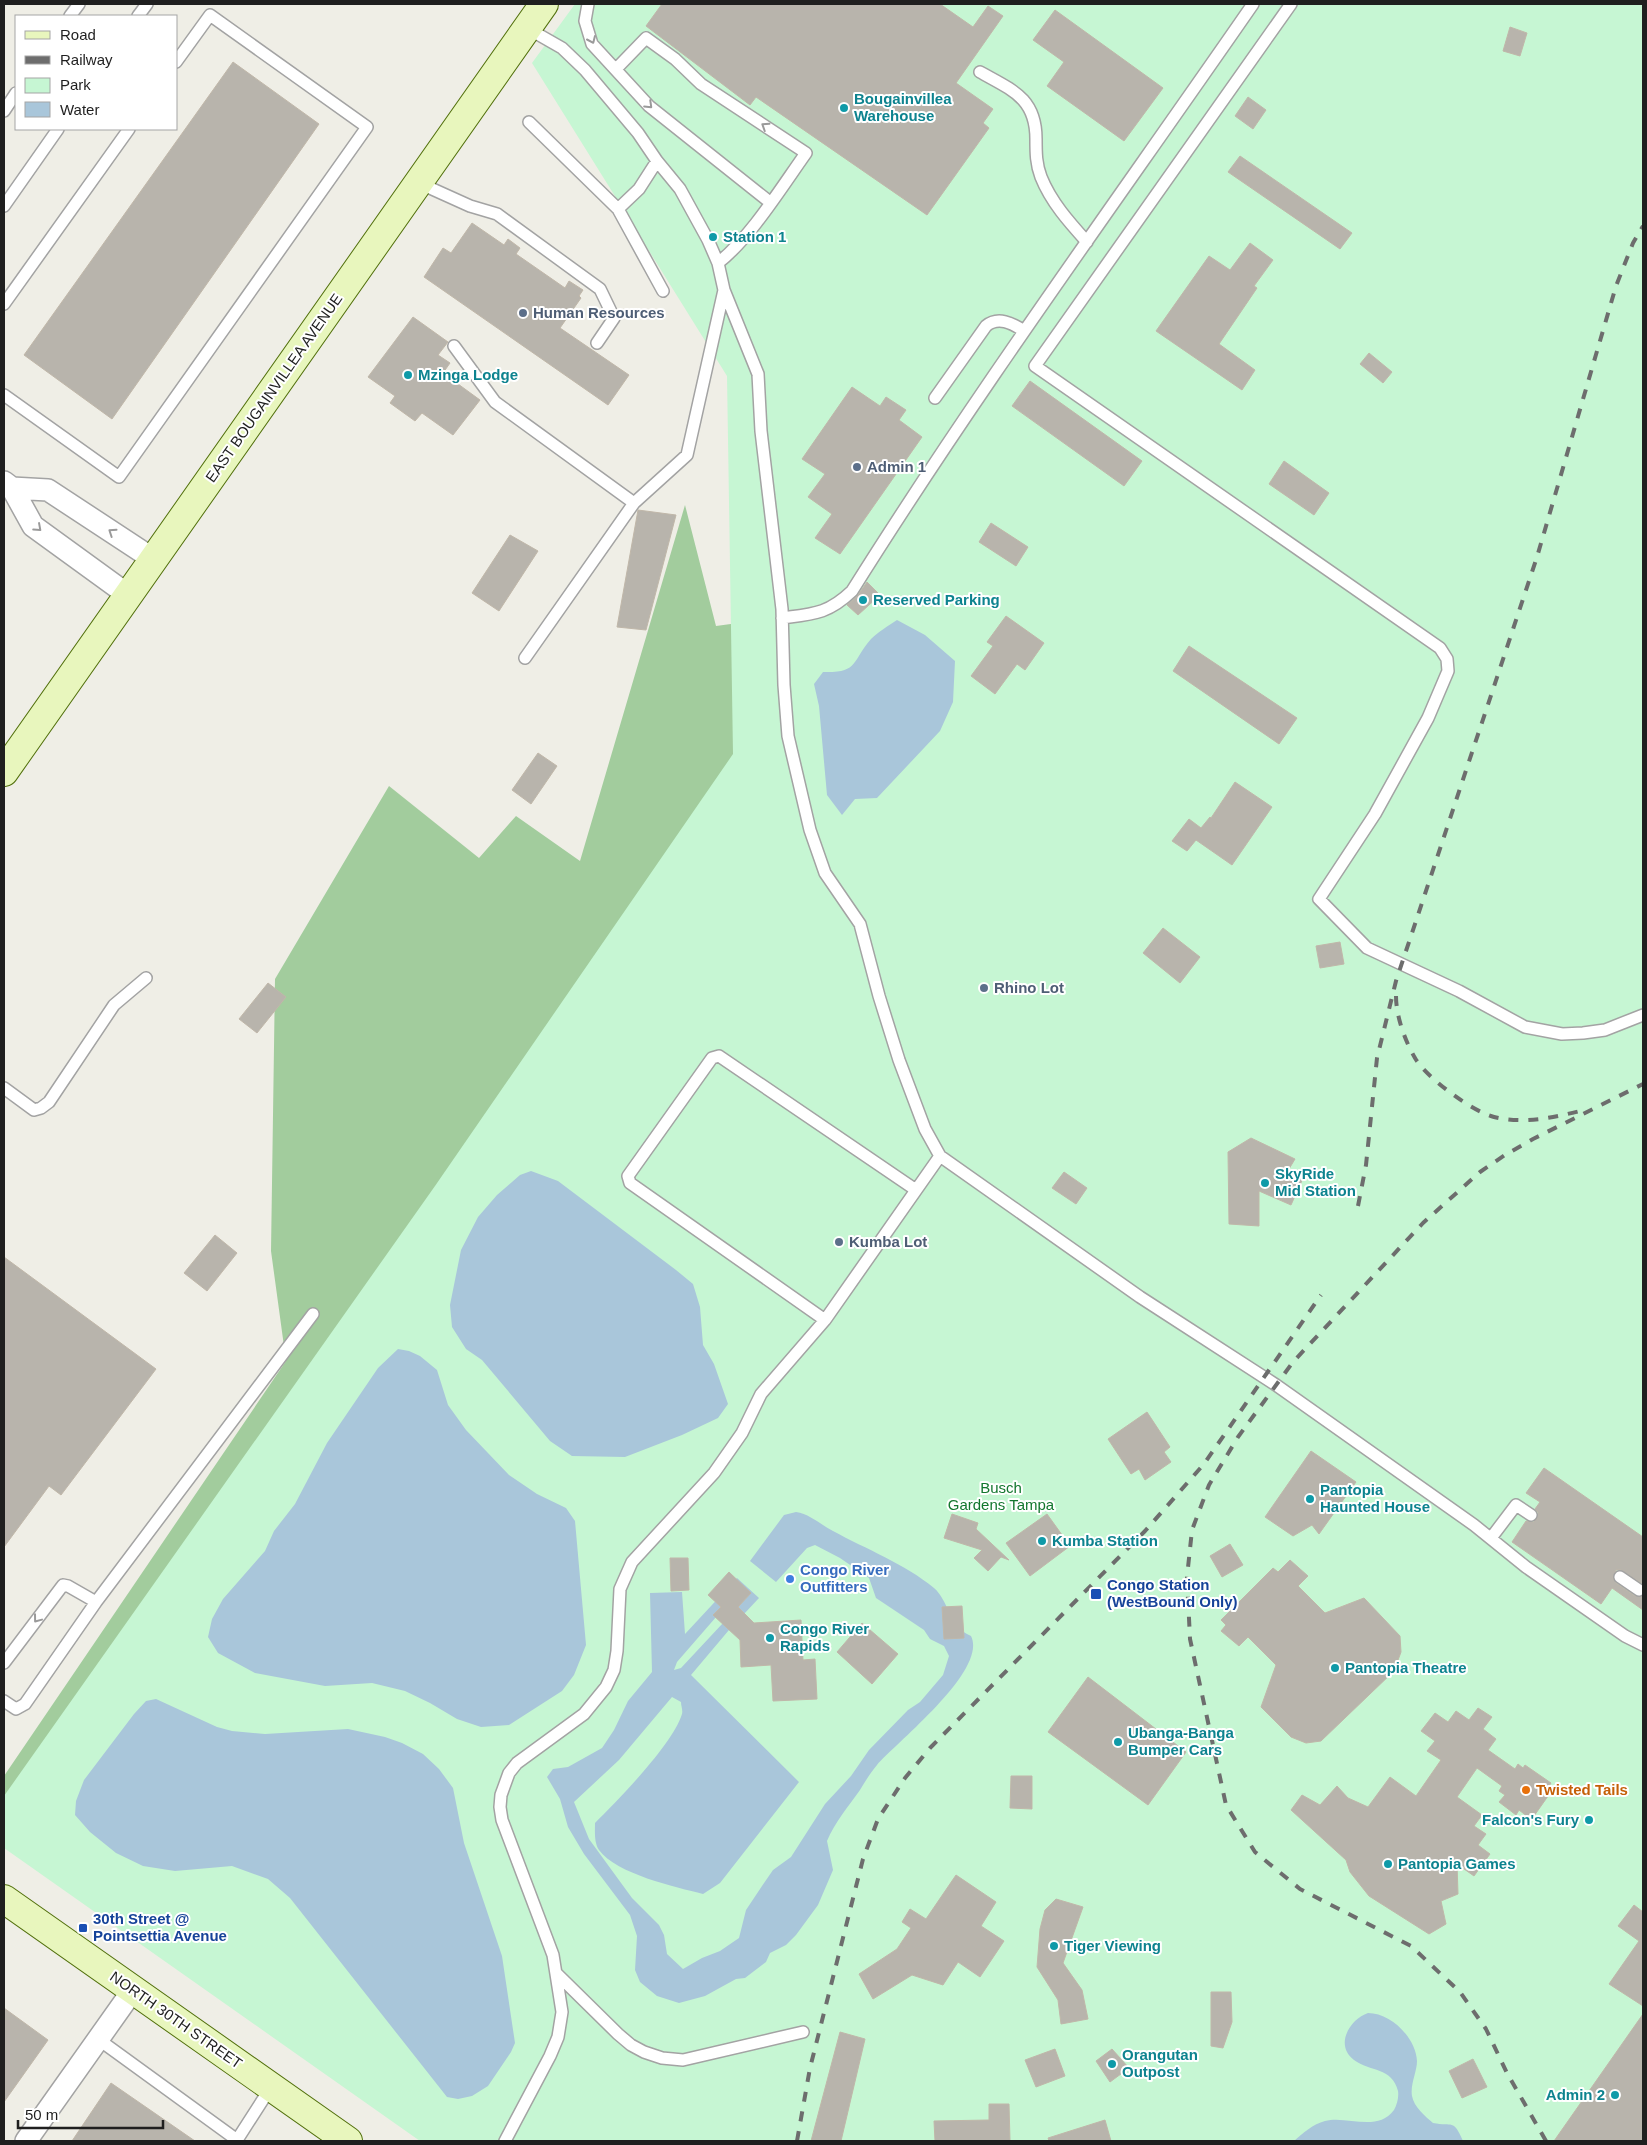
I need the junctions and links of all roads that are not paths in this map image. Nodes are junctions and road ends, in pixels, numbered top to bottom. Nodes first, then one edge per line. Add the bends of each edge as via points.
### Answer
1 (79, 4) edge
2 (147, 4) edge
3 (544, 4) edge
4 (588, 4) edge
5 (1253, 4) edge
6 (1291, 4) edge
7 (71, 15) edge
8 (139, 15) edge
9 (527, 28) junction
10 (178, 59) edge
11 (616, 69) junction
12 (980, 72) dead end
13 (15, 94) edge
14 (4, 111) edge
15 (529, 122) dead end
16 (57, 130) edge
17 (128, 130) edge
18 (657, 162) junction
19 (419, 183) junction
20 (771, 203) junction
21 (4, 206) edge
22 (618, 210) junction
23 (1087, 242) junction
24 (718, 263) junction
25 (724, 290) junction
26 (663, 291) dead end
27 (4, 304) edge
28 (1024, 331) junction
29 (597, 343) dead end
30 (454, 346) dead end
31 (4, 395) edge
32 (935, 398) dead end
33 (8, 485) edge
34 (634, 503) junction
35 (153, 559) junction
36 (128, 595) junction
37 (782, 618) junction
38 (525, 658) dead end
39 (4, 772) edge
40 (146, 978) dead end
41 (1643, 1015) edge
42 (4, 1088) edge
43 (940, 1156) junction
44 (916, 1190) junction
45 (313, 1314) dead end
46 (825, 1320) junction
47 (1531, 1515) dead end
48 (1491, 1538) junction
49 (1620, 1577) dead end
50 (1640, 1590) dead end
51 (96, 1602) junction
52 (1643, 1645) edge
53 (4, 1663) edge
54 (4, 1703) edge
55 (4, 1899) edge
56 (557, 1974) junction
57 (133, 1990) junction
58 (803, 2032) dead end
59 (98, 2039) junction
60 (271, 2087) junction
61 (341, 2139) edge
62 (238, 2140) edge
63 (26, 2141) edge
64 (506, 2141) edge

1 - 7 lane
2 - 8 lane
3 - 9 street, EAST BOUGAINVILLEA AVENUE
4 -> 11 lane via 585,21 592,44
5 - 23 lane
6 - 41 lane via 1035,366 1440,648 1447,659 1448,671 1424,726 1375,814 1319,899 1366,948 1459,991 1525,1027 1562,1034 1583,1033 1605,1030
9 - 18 lane via 562,48 585,70 638,133
9 - 19 street, EAST BOUGAINVILLEA AVENUE
10 - 31 lane via 210,15 367,127 119,477
11 -> 20 lane via 649,106
20 -> 11 lane via 806,153 701,84 646,38
12 - 23 lane via 1012,90 1028,104 1035,119 1036,156 1041,177 1064,216
13 - 14 lane
15 - 22 lane
16 - 21 lane
17 - 27 lane
18 - 22 lane via 639,189
18 - 24 lane via 680,189
19 - 29 lane via 470,206 497,214 600,289 614,318
19 - 35 street, EAST BOUGAINVILLEA AVENUE
20 - 24 lane
22 - 26 lane
23 - 28 lane
24 - 25 lane
25 - 34 lane via 687,455
25 - 37 lane via 758,374 761,431
28 - 32 lane via 1008,323 991,321
28 - 37 lane via 924,478 852,592 837,605 823,611
30 - 34 lane via 495,402
35 -> 33 street via 48,490
33 -> 36 street via 33,526
34 - 38 lane
35 - 36 street, EAST BOUGAINVILLEA AVENUE
36 - 39 street, EAST BOUGAINVILLEA AVENUE
37 - 43 lane via 788,736 810,830 825,873 860,924 899,1060 925,1129
40 - 42 lane via 114,1006 49,1102 34,1110
43 - 44 lane
43 - 48 lane via 1140,1297 1276,1385
44 - 46 lane
44 - 46 lane via 719,1056 712,1058 628,1176 630,1183
45 - 51 lane
46 - 56 lane via 761,1394 742,1433 714,1473 632,1562 620,1589 617,1651 614,1670 606,1687 584,1714 517,1763 504,1784 500,1807 502,1820
47 - 48 lane via 1516,1505
48 - 52 lane via 1534,1573
49 - 50 lane
51 -> 53 lane via 63,1585
51 - 54 lane via 24,1704 16,1709
55 - 57 street, NORTH 30TH STREET
56 - 58 lane via 624,2040 662,2058 683,2060
56 - 64 lane via 562,2012 558,2037
57 - 59 street
57 - 60 street, NORTH 30TH STREET
59 - 62 lane
59 - 63 street
60 - 61 street, NORTH 30TH STREET
60 - 62 lane

